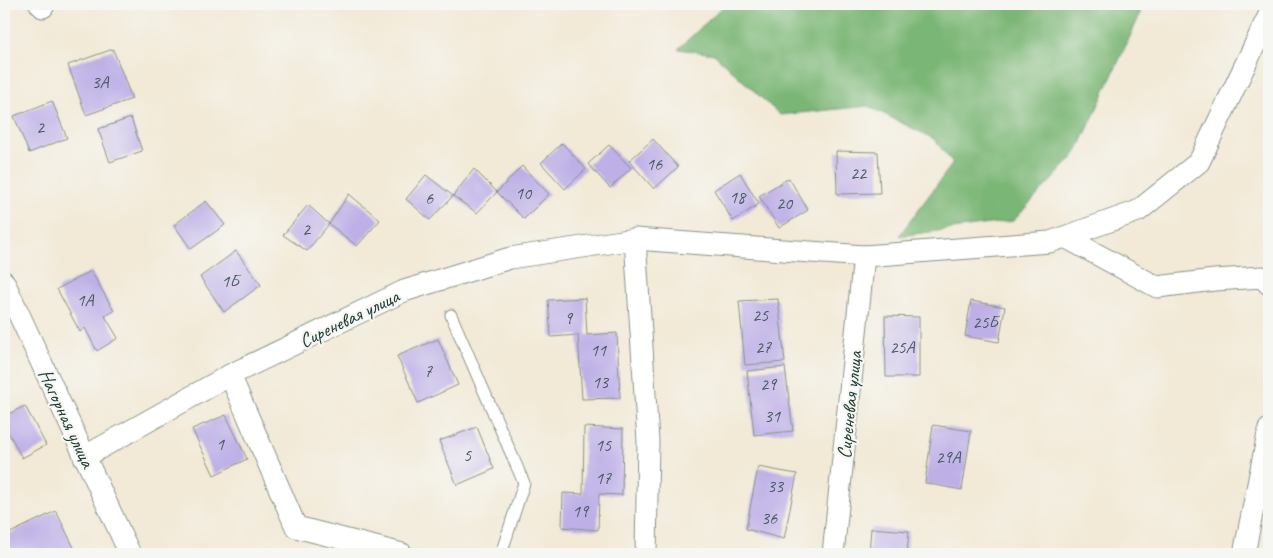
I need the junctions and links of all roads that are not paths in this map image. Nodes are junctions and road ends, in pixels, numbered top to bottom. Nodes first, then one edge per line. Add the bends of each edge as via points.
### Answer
1 (1269, 15) edge
2 (635, 239) junction
3 (1058, 239) junction
4 (864, 256) junction
5 (4, 282) edge
6 (1269, 284) edge
7 (451, 315) dead end
8 (230, 375) junction
9 (1269, 430) edge
10 (84, 457) junction
11 (130, 554) edge
12 (402, 554) edge
13 (501, 554) edge
14 (646, 554) edge
15 (833, 554) edge
16 (1244, 554) edge

1 - 3 street, Сиреневая улица via 1198,162 1138,211
2 - 4 street, Сиреневая улица
2 - 8 street, Сиреневая улица via 510,258 404,291
2 - 14 street via 648,441
3 - 4 street, Сиреневая улица
3 - 6 street via 1157,287 1262,278
4 - 15 street, Сиреневая улица
5 - 10 street, Нагорная улица
7 - 13 lane via 524,483
8 - 10 street, Сиреневая улица
8 - 12 street via 296,527
9 - 16 street
10 - 11 street, Нагорная улица

